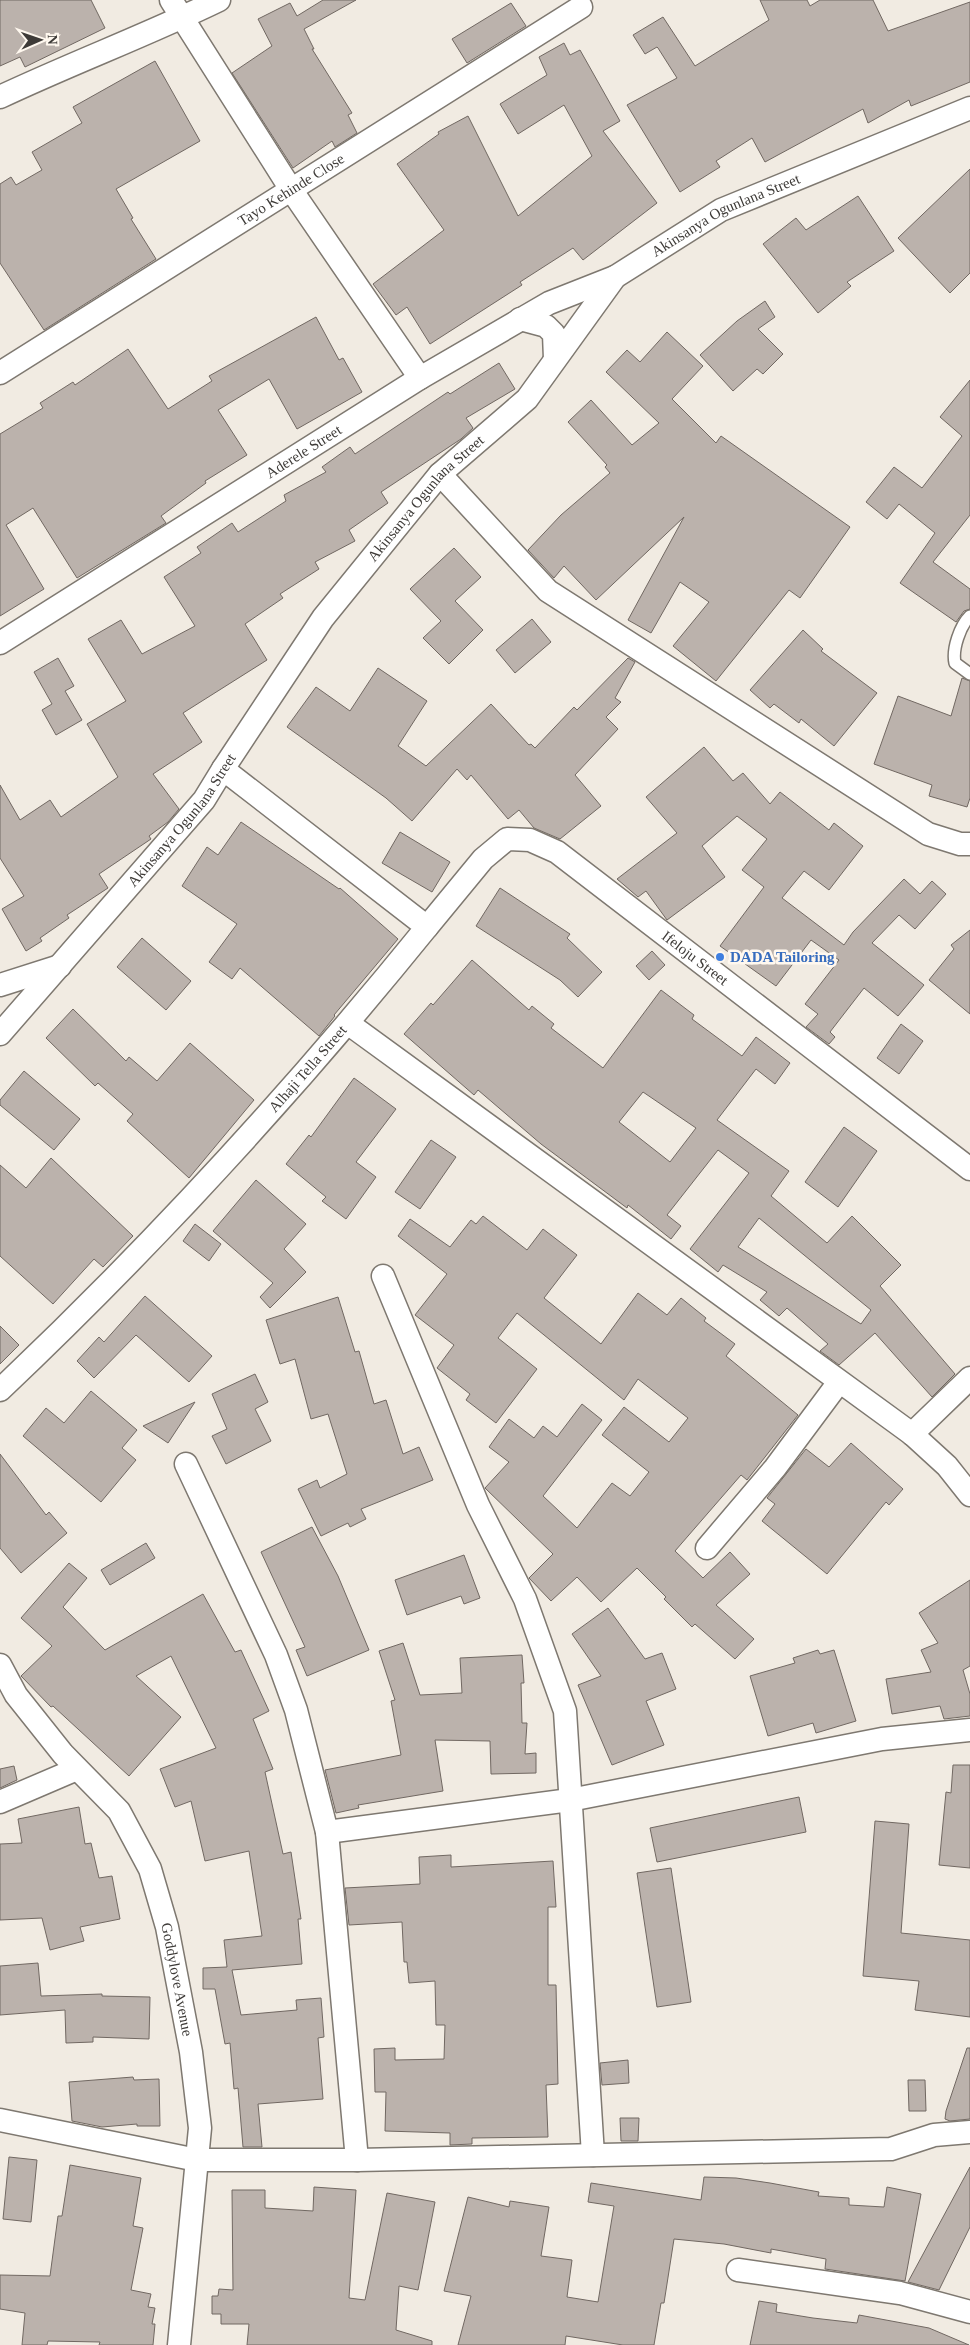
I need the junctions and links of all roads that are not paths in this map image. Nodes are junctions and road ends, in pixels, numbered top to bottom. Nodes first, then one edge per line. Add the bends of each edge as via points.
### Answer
1 (219, 0) edge
2 (581, 7) dead end
3 (176, 9) edge
4 (0, 97) edge
5 (970, 108) edge
6 (292, 191) junction
7 (615, 277) junction
8 (569, 295) junction
9 (586, 317) junction
10 (520, 319) junction
11 (555, 359) junction
12 (0, 373) edge
13 (420, 378) junction
14 (440, 474) junction
15 (970, 616) edge
16 (0, 643) edge
17 (970, 674) edge
18 (223, 769) junction
19 (970, 844) edge
20 (427, 927) junction
21 (60, 966) junction
22 (0, 985) edge
23 (348, 1024) junction
24 (0, 1034) edge
25 (970, 1169) edge
26 (383, 1276) dead end
27 (970, 1378) edge
28 (839, 1382) junction
29 (0, 1390) edge
30 (912, 1434) junction
31 (186, 1464) dead end
32 (970, 1495) edge
33 (707, 1548) dead end
34 (0, 1665) edge
35 (970, 1730) edge
36 (77, 1769) junction
37 (570, 1800) junction
38 (0, 1802) edge
39 (327, 1832) junction
40 (0, 2120) edge
41 (970, 2132) edge
42 (593, 2155) junction
43 (197, 2160) junction
44 (357, 2160) junction
45 (738, 2270) dead end
46 (970, 2312) edge
47 (179, 2345) edge

1 - 3 street
2 - 6 street, Tayo Kehinde Close
3 - 4 street
3 - 6 street
5 - 7 street, Akinsanya Ogunlana Street via 721,210
6 - 12 street, Tayo Kehinde Close
6 - 13 street
7 - 8 street, Aderele Street
7 - 9 street, Akinsanya Ogunlana Street
8 - 9 street via 580,303
8 - 10 street, Aderele Street
9 - 11 street, Akinsanya Ogunlana Street
10 - 11 street via 546,326 554,334
10 - 13 street, Aderele Street
11 - 14 street, Akinsanya Ogunlana Street via 527,399
13 - 16 street, Aderele Street
14 - 18 street, Akinsanya Ogunlana Street via 323,618
14 - 19 street via 548,591 928,834
15 - 17 lane via 964,622 954,652 955,663
18 - 20 street
18 - 21 street, Akinsanya Ogunlana Street via 204,800
20 - 23 street, Alhaji Tella Street
20 - 25 street, Ifeloju Street via 483,859 507,839 530,840 557,852
21 - 22 street
21 - 24 street, Akinsanya Ogunlana Street
23 - 28 street
23 - 29 street, Alhaji Tella Street via 275,1107 75,1320
26 - 37 street via 478,1505 525,1599 565,1711
27 - 30 street
28 - 30 street
28 - 33 street via 775,1468
30 - 32 street via 947,1466
31 - 39 street via 276,1655 296,1710
34 - 36 street, Goddylove Avenue via 16,1696
35 - 37 street via 882,1739
36 - 38 street
36 - 43 street, Goddylove Avenue via 119,1811 150,1869 167,1927 191,2052 200,2128
37 - 39 street
37 - 42 street
39 - 44 street
40 - 43 street
41 - 42 street via 934,2135 891,2149
42 - 44 street
43 - 44 street
43 - 47 street, Goddylove Avenue
45 - 46 street via 900,2293

